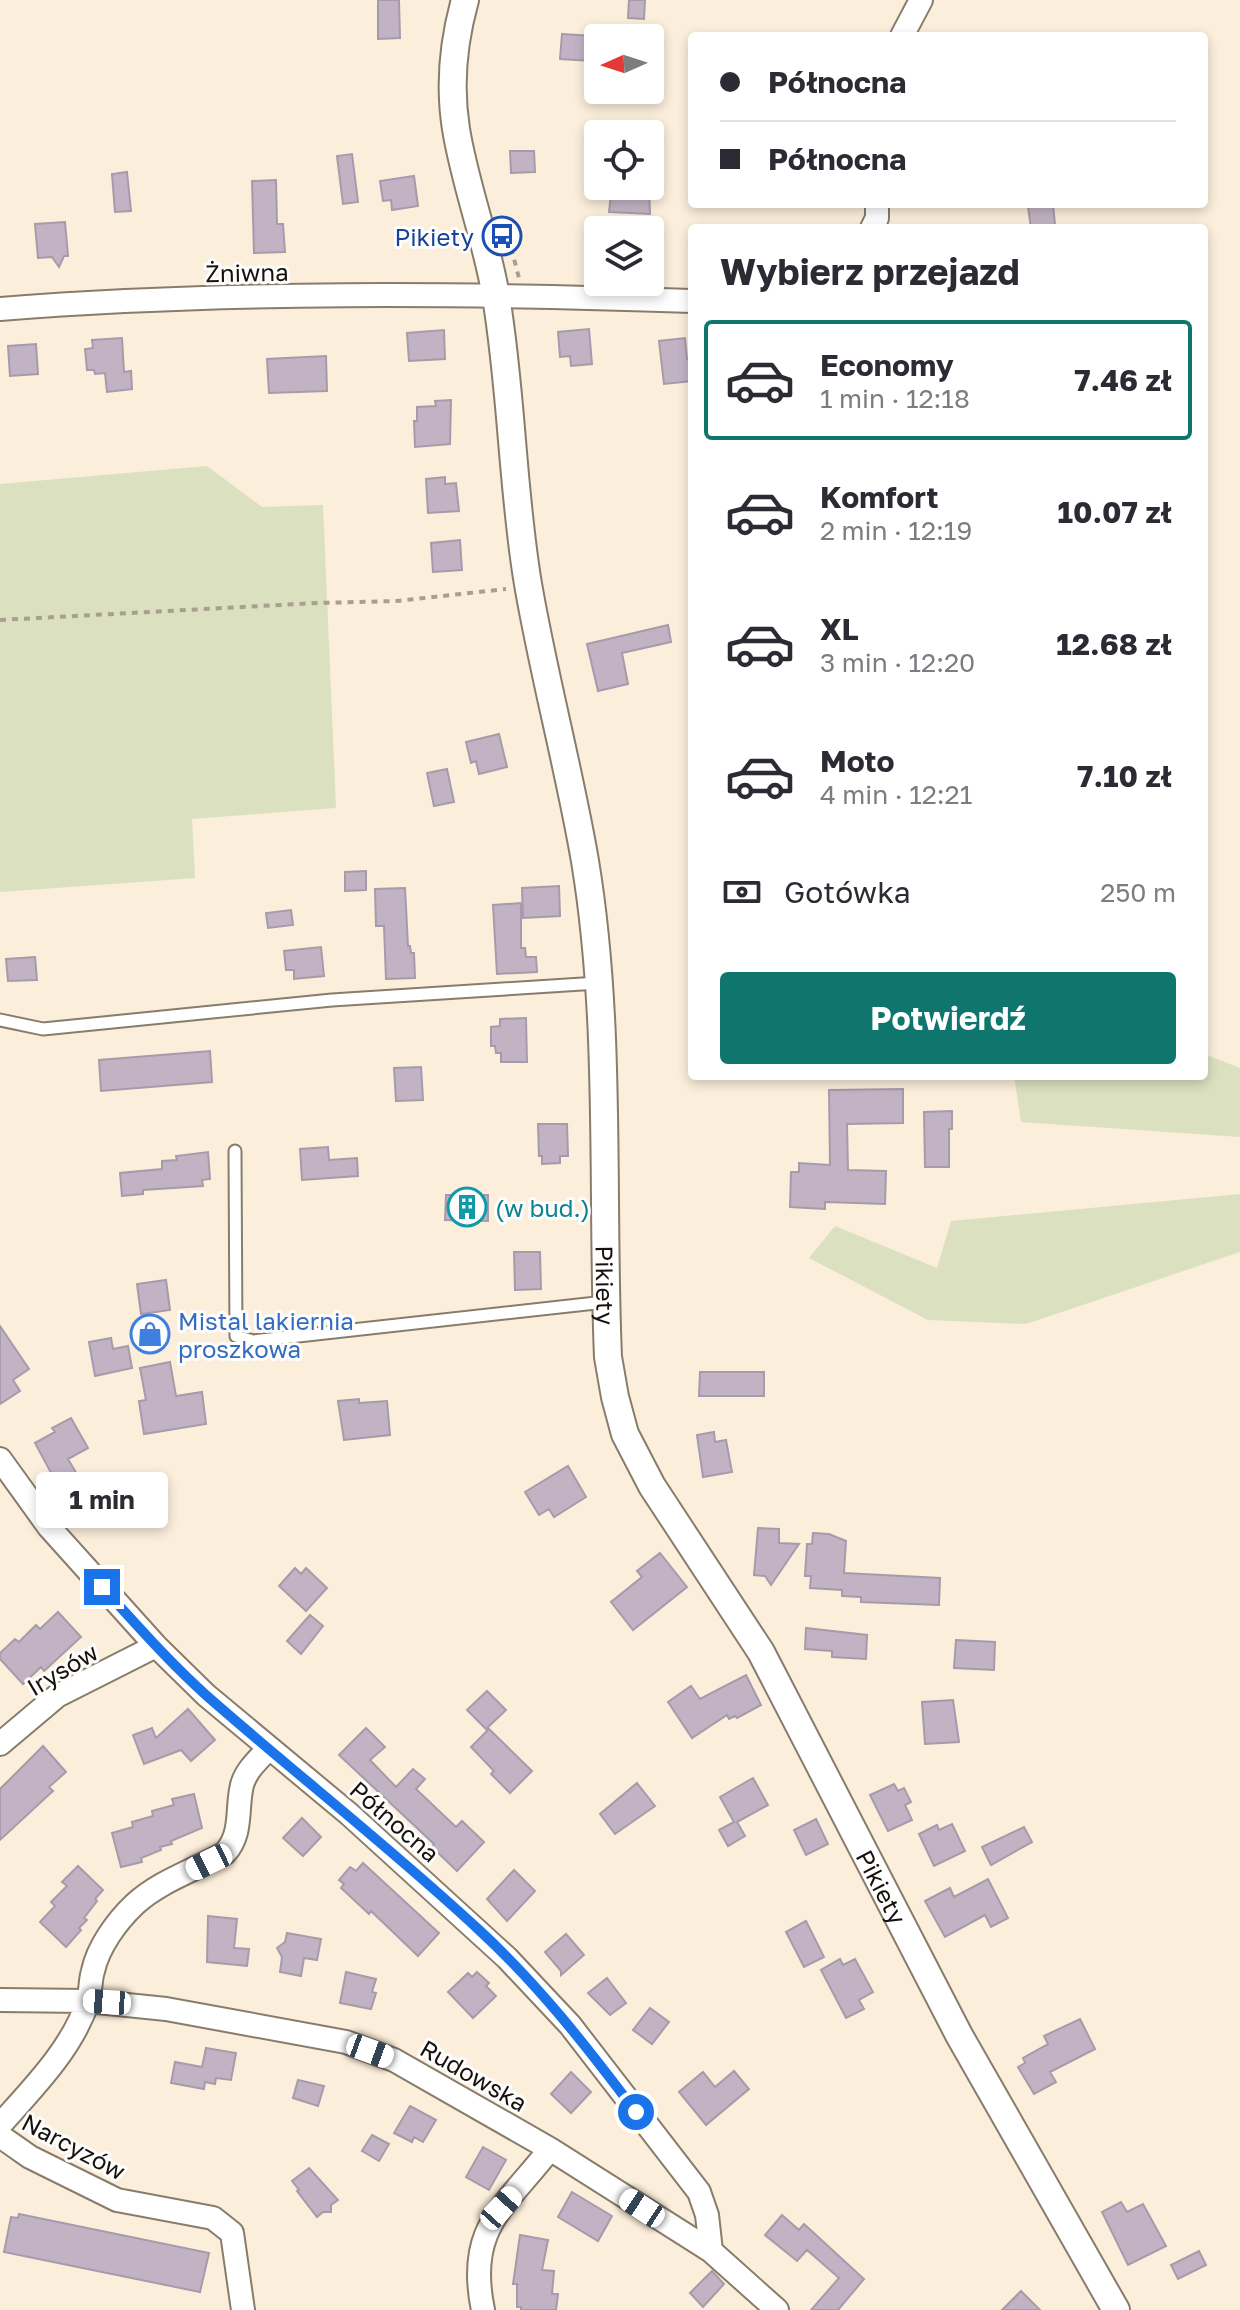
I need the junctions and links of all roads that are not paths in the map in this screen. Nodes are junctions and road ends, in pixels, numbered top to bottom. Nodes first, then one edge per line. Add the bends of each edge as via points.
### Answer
1 (465, 0) edge
2 (921, 0) edge
3 (904, 32) edge
4 (496, 297) junction
5 (688, 301) edge
6 (0, 309) edge
7 (598, 983) junction
8 (0, 1020) edge
9 (235, 1151) dead end
10 (606, 1302) junction
11 (3, 1467) edge
12 (156, 1646) junction
13 (0, 1744) edge
14 (269, 1748) junction
15 (0, 2000) edge
16 (88, 2001) junction
17 (0, 2125) edge
18 (0, 2136) edge
19 (550, 2149) junction
20 (711, 2251) junction
21 (243, 2310) edge
22 (483, 2310) edge
23 (777, 2310) edge
24 (1116, 2310) edge

1 - 4 street, Pikiety via 453,67 456,131
2 - 3 street
4 - 5 street, Żniwna
4 - 6 street, Żniwna via 110,301
4 - 7 street, Pikiety via 518,517 584,859
7 - 8 lane via 332,1000 43,1029
7 - 10 street, Pikiety
9 - 10 lane via 236,1336 253,1341
10 - 24 street, Pikiety via 608,1357 625,1434 652,1486 761,1652 945,2008
11 - 12 street, Północna via 49,1527
12 - 13 street, Irysów via 57,1696
12 - 14 street, Północna
14 - 16 street via 243,1784 233,1844 135,1904 97,1955
14 - 20 street, Północna via 479,1930 570,2025 699,2192
15 - 16 street, Rudowska
16 - 17 street via 44,2076
16 - 19 street, Rudowska via 166,2009 346,2042 394,2060
18 - 21 street, Narcyzów via 30,2157 117,2200 213,2218 232,2233
19 - 20 street, Rudowska
19 - 22 street via 482,2240
20 - 23 street, Rudowska

